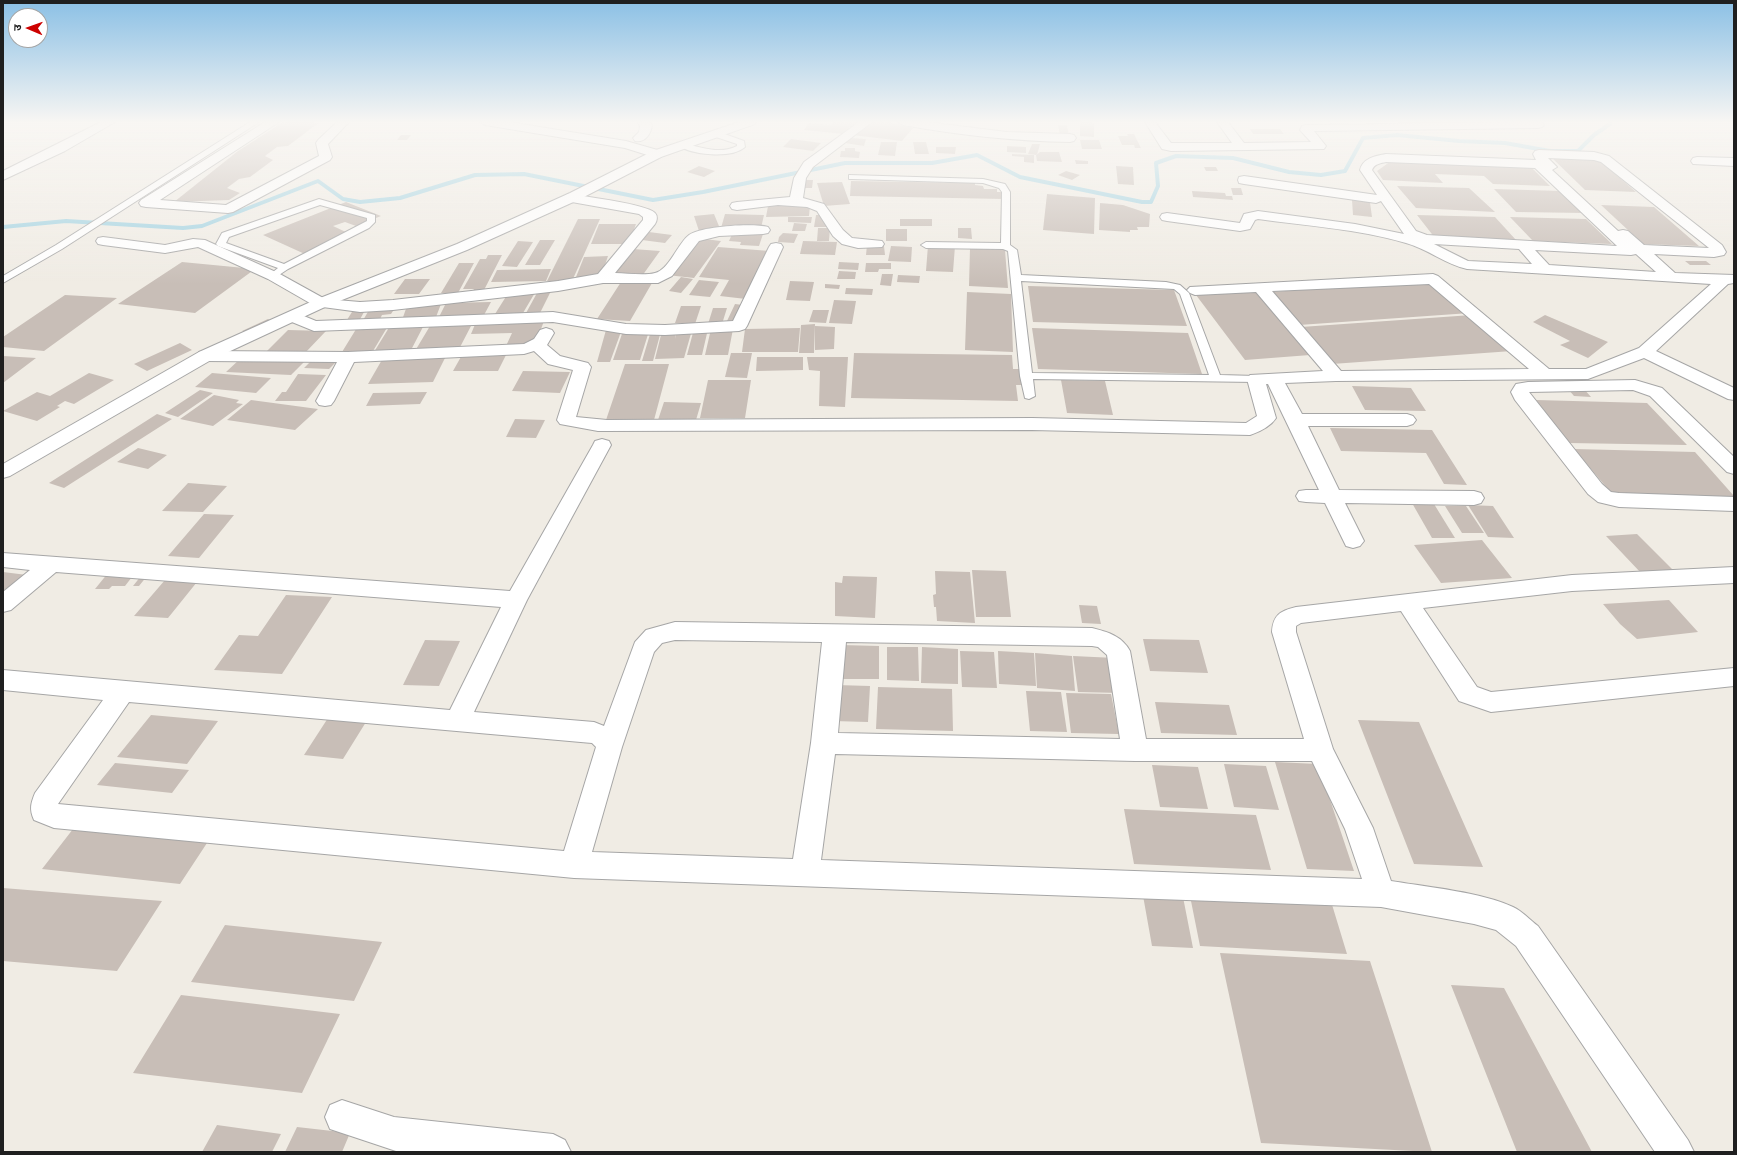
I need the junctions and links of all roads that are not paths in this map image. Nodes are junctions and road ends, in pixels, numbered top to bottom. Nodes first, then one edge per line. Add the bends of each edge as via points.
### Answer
1 (171, 176) edge
2 (189, 176) edge
3 (290, 176) edge
4 (612, 176) edge
5 (801, 176) edge
6 (1370, 176) edge
7 (1551, 176) edge
8 (1561, 176) edge
9 (1626, 176) edge
10 (852, 177) dead end
11 (1244, 180) dead end
12 (573, 197) junction
13 (1376, 199) dead end
14 (796, 201) junction
15 (737, 206) dead end
16 (1310, 206) junction
17 (1167, 217) dead end
18 (763, 230) dead end
19 (103, 241) dead end
20 (877, 244) dead end
21 (926, 244) dead end
22 (1523, 245) junction
23 (1005, 246) junction
24 (776, 247) dead end
25 (1640, 249) junction
26 (285, 267) junction
27 (1544, 269) junction
28 (273, 276) junction
29 (1670, 276) junction
30 (603, 278) junction
31 (1016, 278) junction
32 (1729, 279) edge
33 (3, 280) edge
34 (558, 286) junction
35 (1260, 287) junction
36 (1196, 290) dead end
37 (322, 303) junction
38 (293, 317) junction
39 (553, 317) junction
40 (538, 346) junction
41 (1645, 352) junction
42 (205, 356) junction
43 (348, 357) junction
44 (1546, 374) junction
45 (1026, 376) junction
46 (1336, 376) junction
47 (1215, 377) junction
48 (1274, 378) junction
49 (1256, 379) junction
50 (1593, 380) junction
51 (1734, 395) edge
52 (1029, 396) dead end
53 (325, 401) dead end
54 (1296, 420) junction
55 (1407, 420) dead end
56 (602, 445) dead end
57 (1734, 468) edge
58 (3, 472) edge
59 (1306, 496) dead end
60 (1331, 496) junction
61 (1474, 498) dead end
62 (1734, 504) edge
63 (1353, 541) dead end
64 (3, 560) edge
65 (51, 564) junction
66 (1734, 575) edge
67 (516, 600) junction
68 (1407, 602) junction
69 (3, 604) edge
70 (835, 633) junction
71 (1734, 677) edge
72 (3, 680) edge
73 (123, 692) junction
74 (457, 722) junction
75 (824, 743) junction
76 (609, 747) junction
77 (1135, 750) junction
78 (1320, 750) junction
79 (574, 865) junction
80 (805, 872) junction
81 (1381, 893) junction
82 (342, 1117) dead end
83 (554, 1152) edge
84 (1676, 1152) edge

1 - 33 lane
2 - 3 street via 146,203 228,208
4 - 12 street
5 - 14 street
6 - 22 street via 1411,234 1425,239
7 - 22 street via 1631,251
8 - 25 street
9 - 25 street via 1719,252
10 - 23 lane via 984,181 1002,186 1006,192
11 - 16 street
12 - 30 street via 643,211 650,215 650,221
12 - 37 street via 462,247
13 - 16 street
14 - 15 street
14 - 20 street via 807,202 821,208 841,238 848,242
16 - 17 street via 1252,215 1245,226 1240,227
16 - 27 street via 1421,242 1452,260 1467,265
18 - 30 street via 700,235 694,238 663,277
19 - 28 street via 165,249 200,243
21 - 23 lane
22 - 27 street
23 - 31 lane via 1012,250
24 - 39 street via 739,326 665,330 626,329
25 - 29 street
26 - 26 lane via 366,226 372,217 319,202 225,235 222,240 221,244
26 - 28 lane
27 - 29 street
28 - 37 street
29 - 32 street
30 - 34 street
31 - 45 lane
31 - 47 lane via 1177,287 1184,294
32 - 41 street
34 - 37 street via 393,305 360,307
34 - 39 street
35 - 36 street
35 - 44 street via 1433,278
35 - 46 street
37 - 38 street
38 - 39 street via 314,326
38 - 42 street
39 - 40 street via 543,342
40 - 43 street via 481,352
40 - 49 street via 554,360 582,367 566,420 611,426 1024,424 1250,429 1267,418
41 - 50 street
41 - 51 street
42 - 43 street
42 - 58 street
43 - 53 street
44 - 46 street
44 - 50 street
45 - 47 lane
45 - 52 lane
46 - 48 street
47 - 49 lane
48 - 49 street
48 - 54 street
50 - 57 street via 1636,385 1656,392
50 - 62 street via 1528,387 1522,388 1520,392 1595,489 1605,497 1619,500
54 - 55 street
54 - 60 street
56 - 67 street
59 - 60 street
60 - 61 street
60 - 63 street
64 - 65 street
65 - 67 street
65 - 69 street
66 - 68 street via 1572,583
67 - 74 street
68 - 71 street via 1468,694 1491,702
68 - 78 street via 1296,615 1284,622 1284,632
70 - 75 street
70 - 76 street via 674,631 654,636 642,648
70 - 77 street via 1092,637 1105,640 1118,652
72 - 73 street
73 - 74 street
73 - 79 street via 45,801 44,811 54,816
74 - 76 street via 594,733 606,738
75 - 77 street
75 - 80 street
76 - 79 street
77 - 78 street
78 - 81 street via 1359,828
79 - 80 street
80 - 81 street
81 - 84 street via 1504,918 1527,936
82 - 83 street via 394,1134

